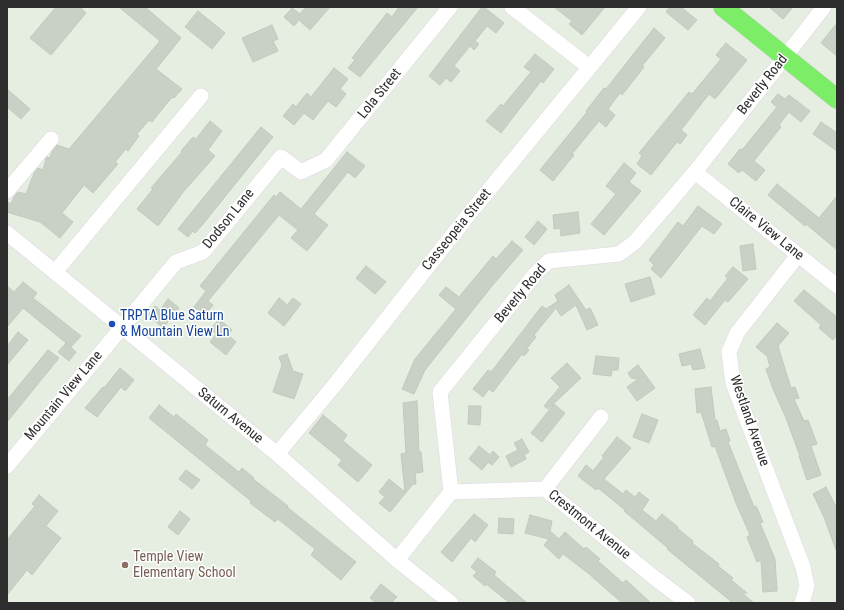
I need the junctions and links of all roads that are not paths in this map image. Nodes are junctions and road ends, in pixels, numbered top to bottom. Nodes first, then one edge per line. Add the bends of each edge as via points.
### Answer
1 (450, 7) edge
2 (512, 7) edge
3 (639, 7) edge
4 (723, 7) edge
5 (824, 7) edge
6 (785, 57) junction
7 (589, 67) junction
8 (201, 96) dead end
9 (837, 99) edge
10 (51, 139) dead end
11 (301, 172) joint
12 (694, 172) junction
13 (7, 191) edge
14 (7, 233) edge
15 (798, 254) junction
16 (55, 272) junction
17 (837, 286) edge
18 (122, 327) junction
19 (601, 417) dead end
20 (277, 454) junction
21 (7, 466) edge
22 (545, 489) junction
23 (451, 492) junction
24 (397, 560) junction
25 (451, 603) edge
26 (688, 603) edge
27 (802, 603) edge

1 - 11 street, Lola Street via 326,160
2 - 7 street
3 - 7 street, Casseopeia Street
4 - 6 main road
5 - 6 street, Beverly Road
6 - 9 main road
6 - 12 street, Beverly Road
7 - 20 street, Casseopeia Street
8 - 16 street
10 - 13 street
11 - 18 street, Dodson Lane via 281,156 203,252 176,262
12 - 15 street, Claire View Lane
12 - 23 street, Beverly Road via 635,242 619,254 549,261 537,272 440,392
14 - 16 street, Saturn Avenue
15 - 17 street, Claire View Lane
15 - 27 street, Westland Avenue via 737,332 729,352 733,383 803,566 807,586
16 - 18 street, Saturn Avenue
18 - 20 street, Saturn Avenue
18 - 21 street, Mountain View Lane
19 - 22 street
20 - 24 street, Saturn Avenue
22 - 23 street, Crestmont Avenue
22 - 26 street, Crestmont Avenue
23 - 24 street
24 - 25 street, Saturn Avenue

